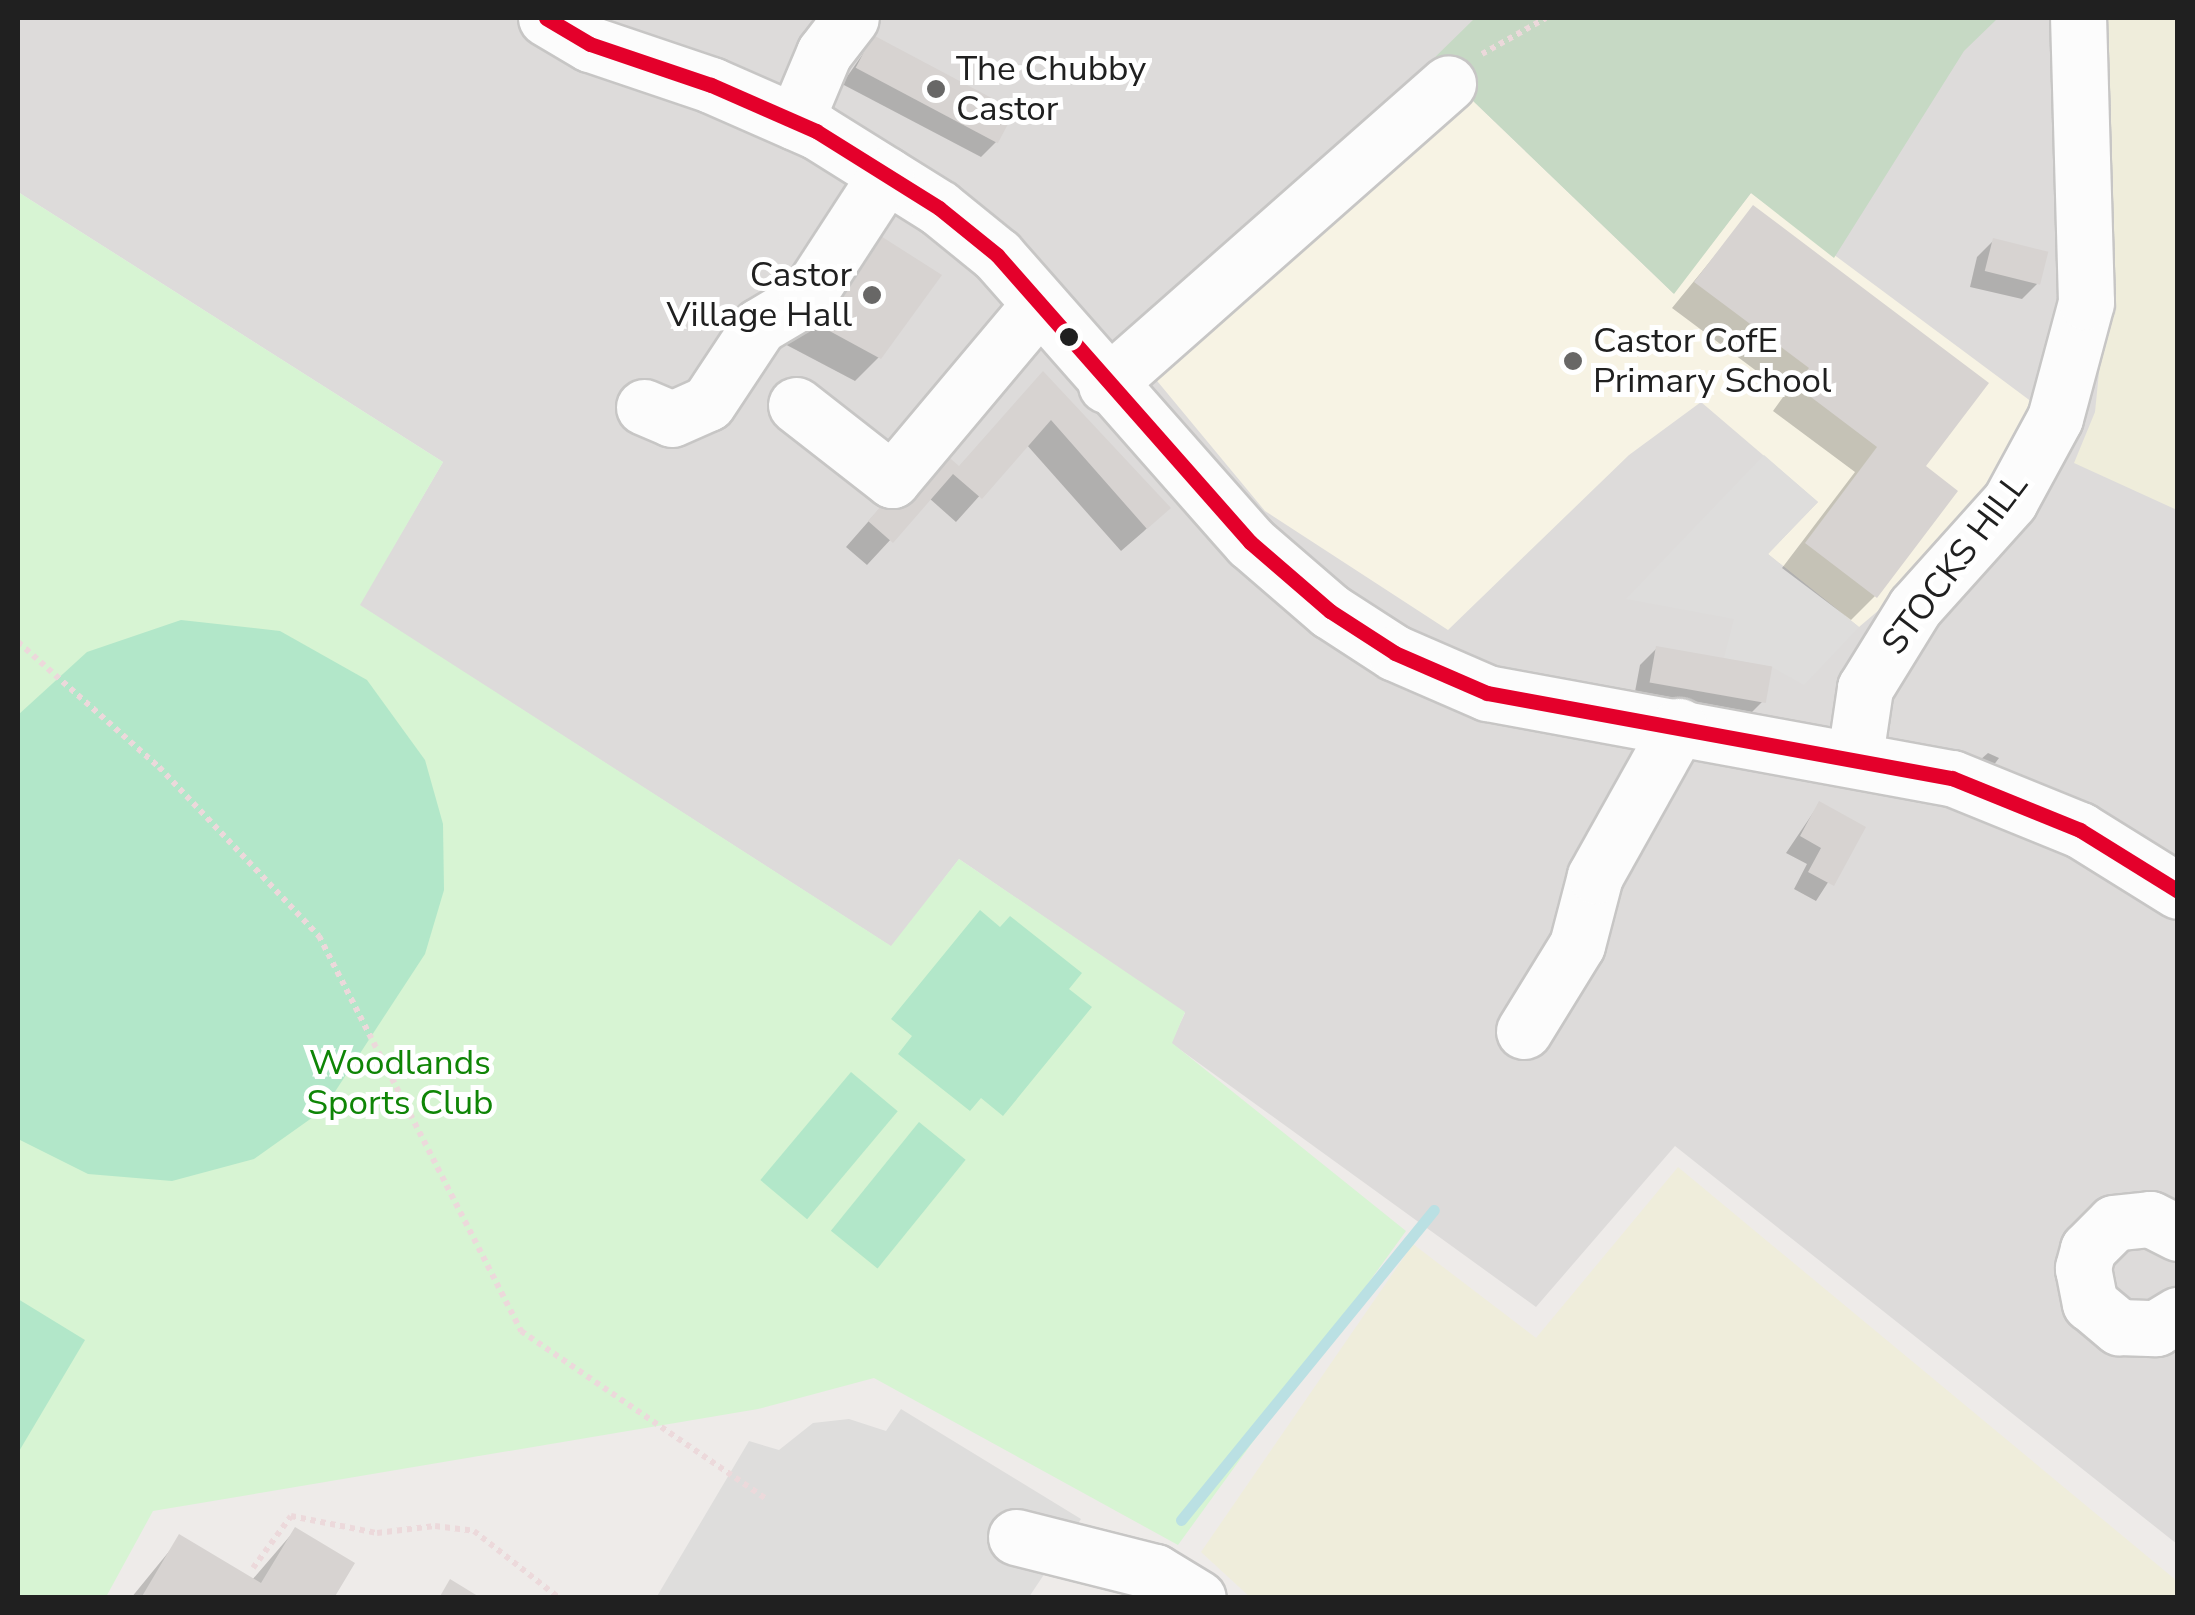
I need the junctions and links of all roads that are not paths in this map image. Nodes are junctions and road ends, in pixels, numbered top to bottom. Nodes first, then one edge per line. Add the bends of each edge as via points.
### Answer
1 (546, 18) edge
2 (851, 18) edge
3 (2078, 18) edge
4 (1448, 83) road end
5 (795, 122) junction
6 (886, 175) junction
7 (1039, 305) junction
8 (1106, 385) junction
9 (796, 405) dead end
10 (644, 407) dead end
11 (1679, 726) junction
12 (1855, 756) junction
13 (2178, 891) edge
14 (1524, 1031) dead end
15 (2178, 1233) edge
16 (2178, 1315) edge
17 (1016, 1537) dead end
18 (1198, 1598) edge

1 - 5 street via 590,44
2 - 5 street via 824,53
3 - 12 street, STOCKS HILL via 2086,302 2056,418 2010,500 1915,606 1865,688
4 - 8 street
5 - 6 street
6 - 7 street via 997,254
6 - 10 street via 806,298 759,326 708,403 672,418
7 - 8 street
7 - 9 street via 892,480
8 - 11 street via 1250,542 1330,612 1395,653 1487,693
11 - 12 street
11 - 14 street via 1594,876 1577,946
12 - 13 street via 2015,800 2080,830
15 - 16 street via 2150,1218 2114,1223 2088,1249 2083,1268 2090,1303 2119,1327 2156,1328
17 - 18 street via 1155,1572

